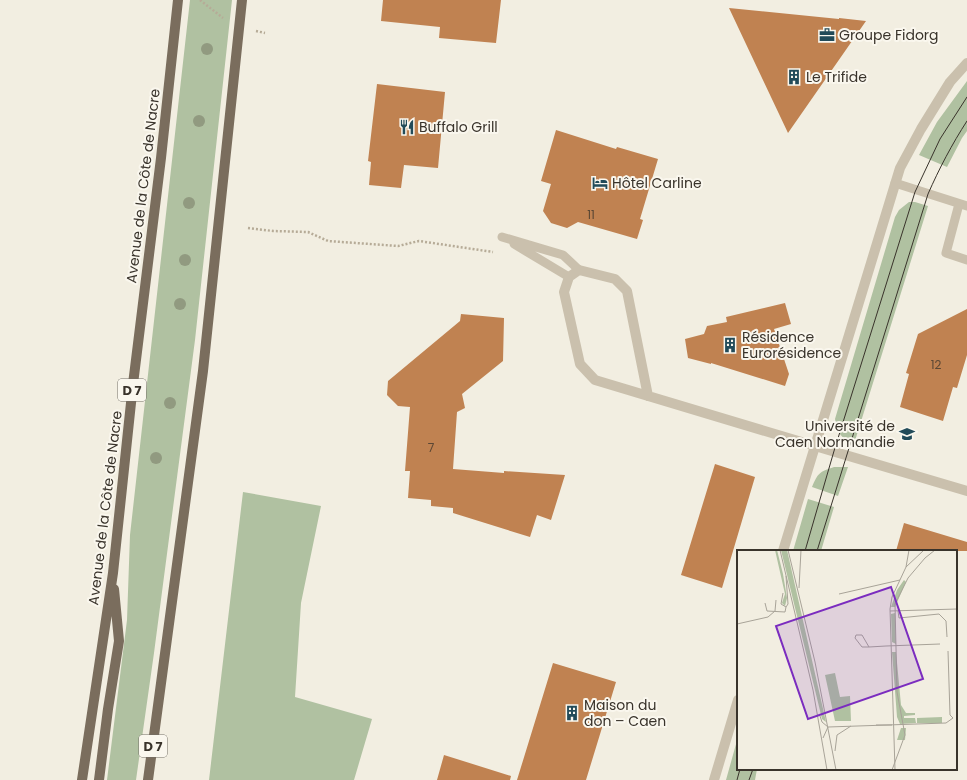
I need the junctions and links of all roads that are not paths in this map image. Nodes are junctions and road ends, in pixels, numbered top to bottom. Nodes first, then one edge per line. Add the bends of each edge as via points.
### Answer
1 (178, 0) edge
2 (242, 0) edge
3 (967, 63) edge
4 (895, 183) junction
5 (963, 205) edge
6 (967, 260) edge
7 (579, 270) junction
8 (569, 277) junction
9 (648, 396) junction
10 (815, 446) junction
11 (967, 491) edge
12 (783, 550) edge
13 (113, 573) junction
14 (737, 703) edge
15 (82, 780) edge
16 (100, 780) edge
17 (148, 780) edge
18 (714, 780) edge

1 - 13 main road, Avenue de la Côte de Nacre / D 7
2 - 17 main road, D 7 via 203,371
3 - 4 street via 950,82 921,128
4 - 5 lane
4 - 10 street
5 - 6 lane via 946,253
7 - 8 street
7 - 8 lane via 563,255 502,237
7 - 9 street via 615,278 627,290
8 - 9 street via 564,292 580,364 595,380
9 - 10 street
10 - 11 street
10 - 12 street
13 - 15 main road, Avenue de la Côte de Nacre / D 7
13 - 16 main road via 119,641
14 - 18 street

